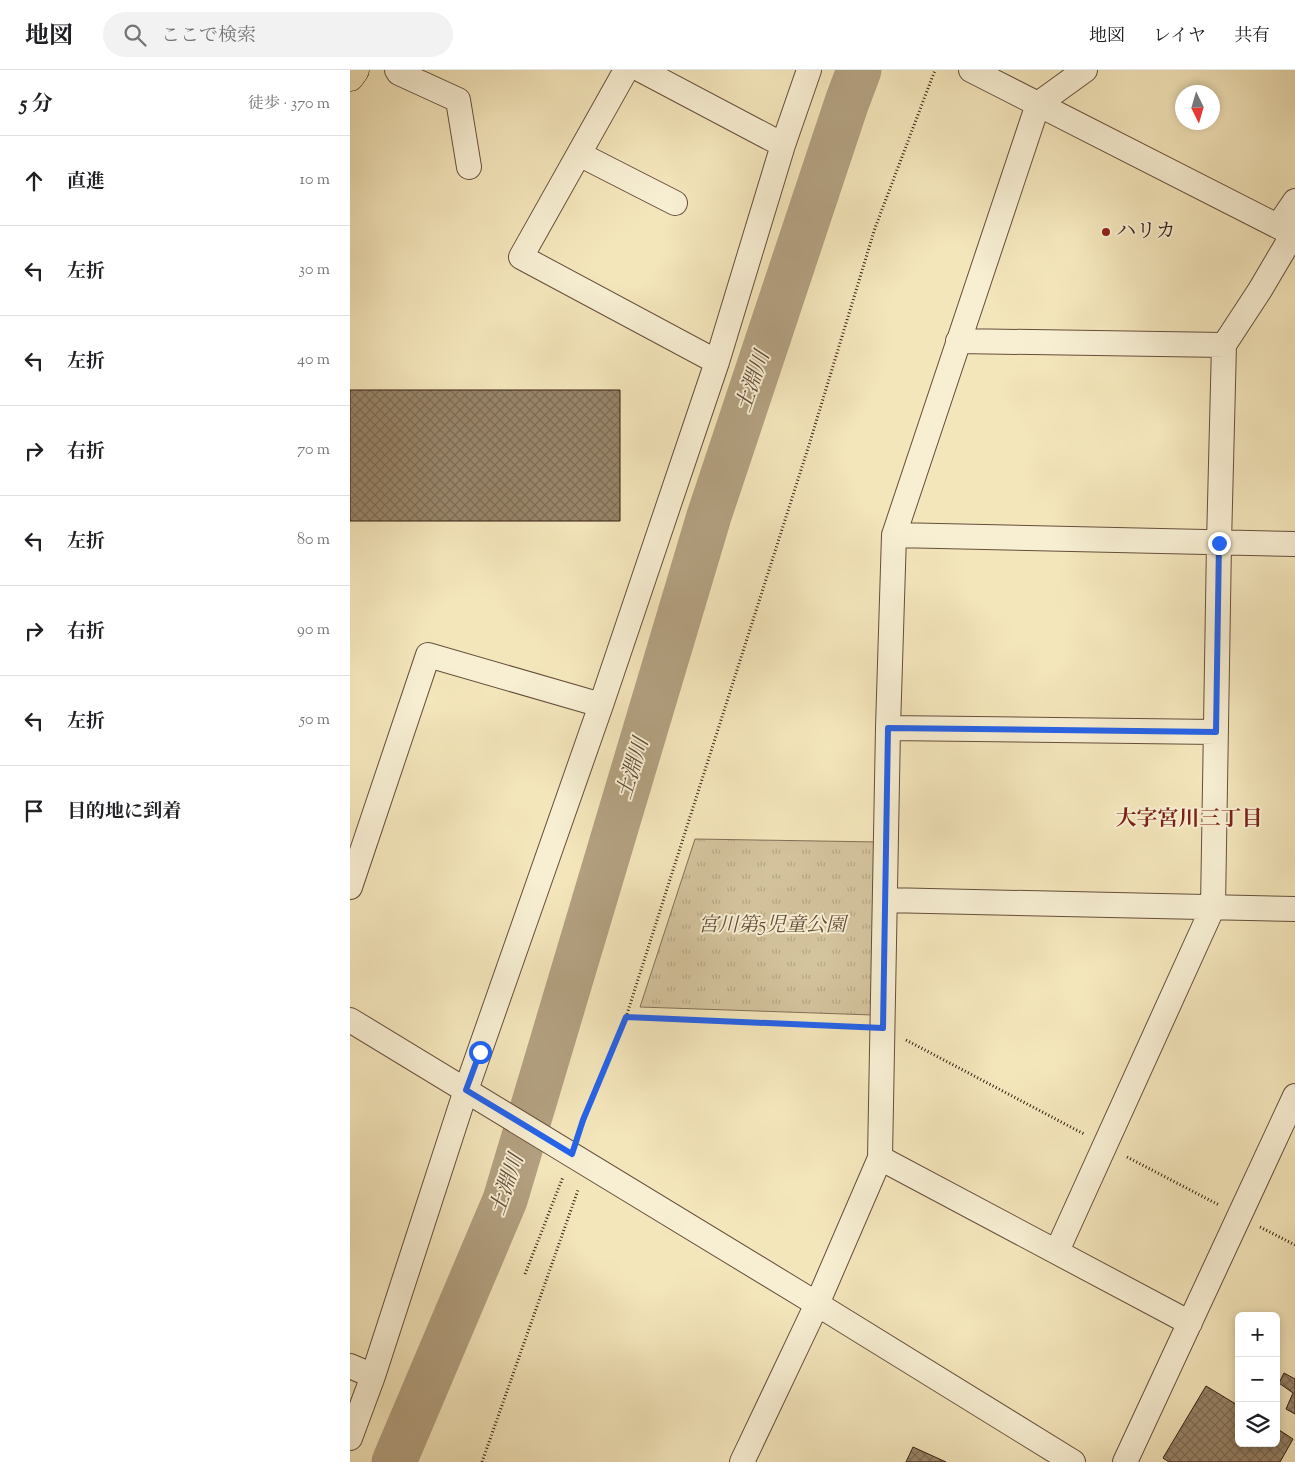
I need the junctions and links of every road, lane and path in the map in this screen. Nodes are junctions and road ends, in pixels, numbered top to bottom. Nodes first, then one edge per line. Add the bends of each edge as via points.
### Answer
1 (355, 70) edge
2 (397, 70) edge
3 (626, 70) edge
4 (641, 70) edge
5 (809, 70) edge
6 (935, 70) edge
7 (971, 70) edge
8 (1085, 70) edge
9 (350, 77) edge
10 (1038, 104) junction
11 (783, 145) junction
12 (579, 154) junction
13 (468, 167) dead end
14 (1295, 200) edge
15 (675, 203) dead end
16 (1289, 232) edge
17 (958, 341) junction
18 (1224, 345) junction
19 (717, 362) junction
20 (894, 535) junction
21 (1219, 543) junction
22 (1295, 544) edge
23 (601, 705) junction
24 (888, 728) junction
25 (1216, 732) junction
26 (350, 887) edge
27 (885, 900) junction
28 (1213, 907) junction
29 (1295, 909) edge
30 (626, 1017) junction
31 (350, 1020) edge
32 (883, 1028) junction
33 (472, 1094) junction
34 (1295, 1096) edge
35 (567, 1151) junction
36 (880, 1158) junction
37 (578, 1190) dead end
38 (1057, 1251) junction
39 (525, 1274) dead end
40 (817, 1304) junction
41 (1190, 1323) junction
42 (350, 1366) edge
43 (373, 1376) junction
44 (350, 1438) edge
45 (482, 1462) edge
46 (742, 1462) edge
47 (1073, 1462) edge
48 (1125, 1462) edge

1 - 9 main road
2 - 13 street via 458,100
3 - 12 street
4 - 11 street
5 - 11 street
6 - 30 path via 875,228
7 - 10 street
8 - 10 street
10 - 16 street
10 - 17 street
11 - 19 street
12 - 15 street
12 - 19 street via 521,257
14 - 16 street
16 - 18 street via 1260,290
17 - 18 street
17 - 20 street
18 - 21 street
19 - 23 street
20 - 21 street
20 - 24 street
21 - 22 street
21 - 25 street
23 - 26 street via 428,655
23 - 33 street
24 - 25 street
24 - 27 street
25 - 28 street
27 - 28 street
27 - 32 street
28 - 29 street
28 - 38 street
30 - 32 path
30 - 35 path
31 - 33 street
32 - 36 street
33 - 35 street
33 - 43 street
34 - 41 street
35 - 39 path
35 - 40 street
36 - 38 street
36 - 40 street
37 - 45 path
38 - 41 street
40 - 46 street
40 - 47 street
41 - 48 street
42 - 43 street
43 - 44 street

